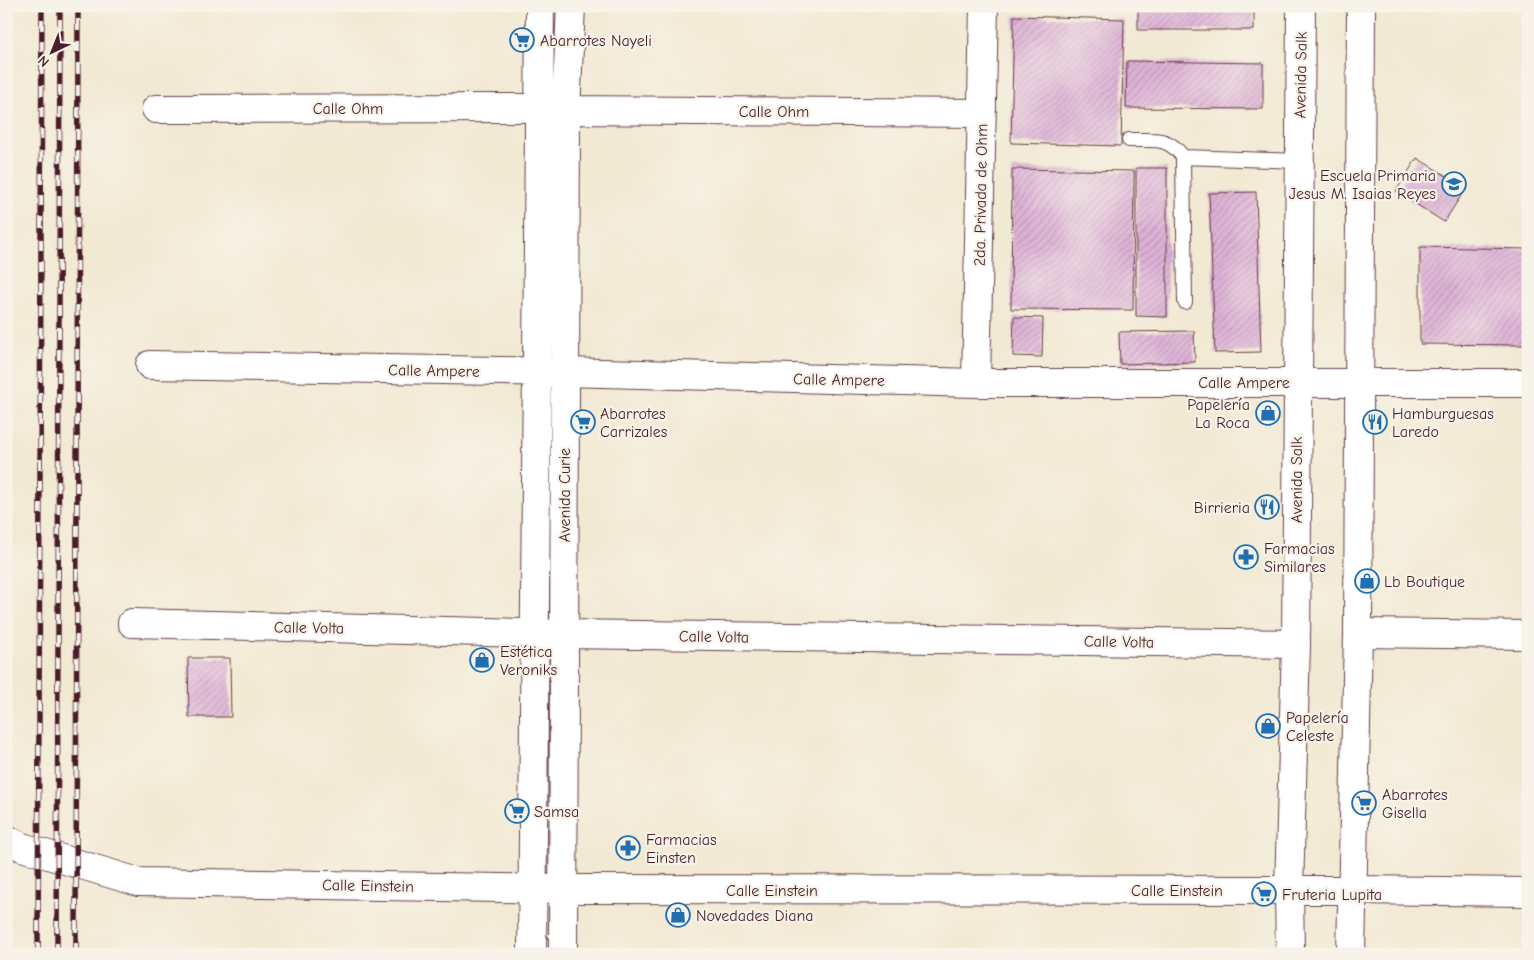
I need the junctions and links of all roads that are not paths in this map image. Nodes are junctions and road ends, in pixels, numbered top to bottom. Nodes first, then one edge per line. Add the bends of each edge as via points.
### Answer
1 (540, 6) edge
2 (571, 6) edge
3 (984, 6) edge
4 (1301, 6) edge
5 (1361, 6) edge
6 (156, 109) dead end
7 (553, 109) junction
8 (981, 113) junction
9 (1129, 140) dead end
10 (1183, 157) junction
11 (1299, 161) junction
12 (1185, 302) dead end
13 (150, 365) dead end
14 (537, 372) junction
15 (565, 372) junction
16 (1297, 382) junction
17 (1359, 382) junction
18 (976, 383) junction
19 (1528, 383) edge
20 (132, 622) dead end
21 (535, 633) junction
22 (1358, 633) junction
23 (564, 634) junction
24 (1528, 635) edge
25 (1296, 644) junction
26 (12, 846) edge
27 (533, 888) junction
28 (563, 889) junction
29 (1289, 890) junction
30 (1353, 890) junction
31 (1528, 892) edge
32 (532, 954) edge
33 (563, 954) edge
34 (1290, 954) edge
35 (1351, 954) edge

1 - 7 street, Avenida Curie
2 - 7 street, Avenida Curie
3 - 8 street, 2da. Privada de Ohm
4 - 11 street, Avenida Salk
5 - 17 street
6 - 7 street, Calle Ohm
7 - 8 street, Calle Ohm
7 - 14 street, Avenida Curie
7 - 15 street, Avenida Curie
8 - 18 street, 2da. Privada de Ohm
9 - 10 lane via 1165,141 1175,146
10 - 11 lane
10 - 12 lane
11 - 16 street, Avenida Salk
13 - 14 street, Calle Ampere
14 - 15 street, Calle Ampere
14 - 21 street, Avenida Curie
15 - 18 street, Calle Ampere
15 - 23 street, Avenida Curie
16 - 17 street, Calle Ampere
16 - 18 street, Calle Ampere
16 - 25 street, Avenida Salk
17 - 19 street, Calle Ampere
17 - 22 street
20 - 21 street, Calle Volta
21 - 23 street, Calle Volta
21 - 27 street, Avenida Curie
22 - 24 street
22 - 30 street
23 - 25 street, Calle Volta
23 - 28 street, Avenida Curie
25 - 29 street, Avenida Salk
26 - 27 street, Calle Einstein via 138,882
27 - 28 street, Calle Einstein
27 - 32 street, Avenida Curie
28 - 29 street, Calle Einstein
28 - 33 street, Avenida Curie
29 - 30 street, Calle Einstein
29 - 34 street, Avenida Salk
30 - 31 street, Calle Einstein
30 - 35 street

